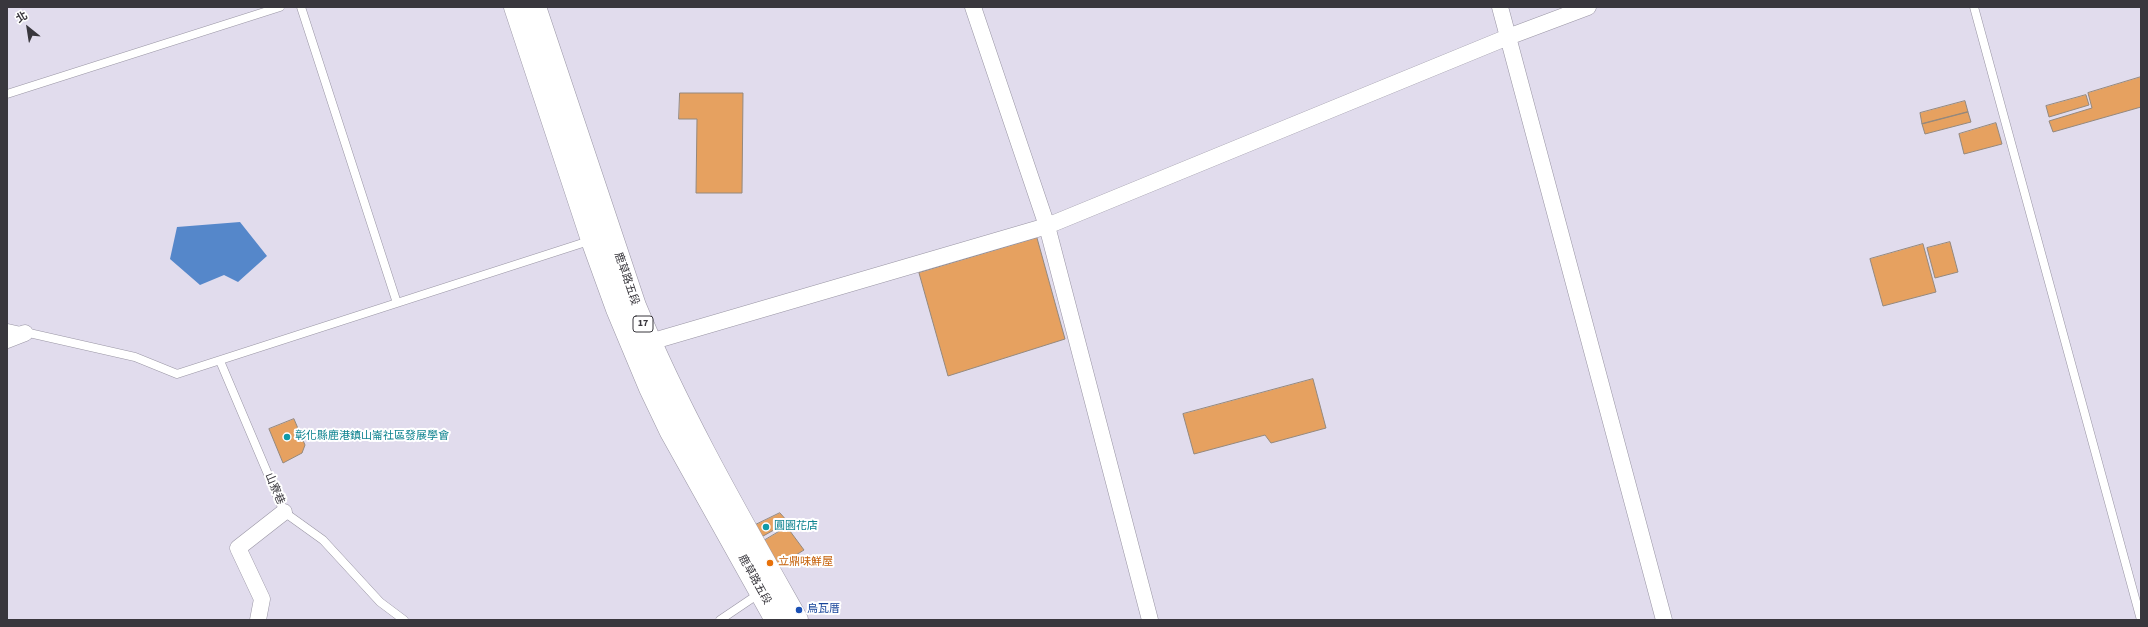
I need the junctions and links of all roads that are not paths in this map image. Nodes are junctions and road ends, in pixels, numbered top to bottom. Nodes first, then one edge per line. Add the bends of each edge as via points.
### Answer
1 (280, 7) edge
2 (301, 7) edge
3 (516, 7) edge
4 (535, 7) edge
5 (973, 7) edge
6 (1500, 7) edge
7 (1588, 7) edge
8 (1974, 7) edge
9 (1508, 37) junction
10 (7, 94) edge
11 (1047, 226) junction
12 (602, 237) junction
13 (396, 303) junction
14 (7, 328) edge
15 (25, 333) junction
16 (7, 340) edge
17 (650, 342) junction
18 (220, 361) junction
19 (284, 512) junction
20 (768, 587) junction
21 (258, 620) edge
22 (404, 620) edge
23 (720, 620) edge
24 (776, 620) edge
25 (797, 620) edge
26 (1150, 620) edge
27 (1664, 620) edge
28 (2141, 620) edge

1 - 10 lane
2 - 13 lane
3 - 12 main road, 鹿草路五段 / 17
4 - 12 main road, 鹿草路五段 / 17
5 - 11 street
6 - 9 street
7 - 9 street
8 - 28 lane
9 - 11 street
9 - 27 street
11 - 17 street
11 - 26 street
12 - 13 lane
12 - 17 main road, 鹿草路五段 / 17
12 - 20 main road, 鹿草路五段 / 17 via 617,309 650,388 671,432
13 - 18 lane
14 - 15 lane
15 - 16 street
15 - 18 lane via 135,358 177,374
17 - 20 main road, 鹿草路五段 / 17
18 - 19 lane, 山寮巷
19 - 21 street via 238,548 262,599
19 - 22 lane, 山寮巷 via 323,540 380,602
20 - 23 lane
20 - 24 main road, 鹿草路五段 / 17
20 - 25 main road, 鹿草路五段 / 17

